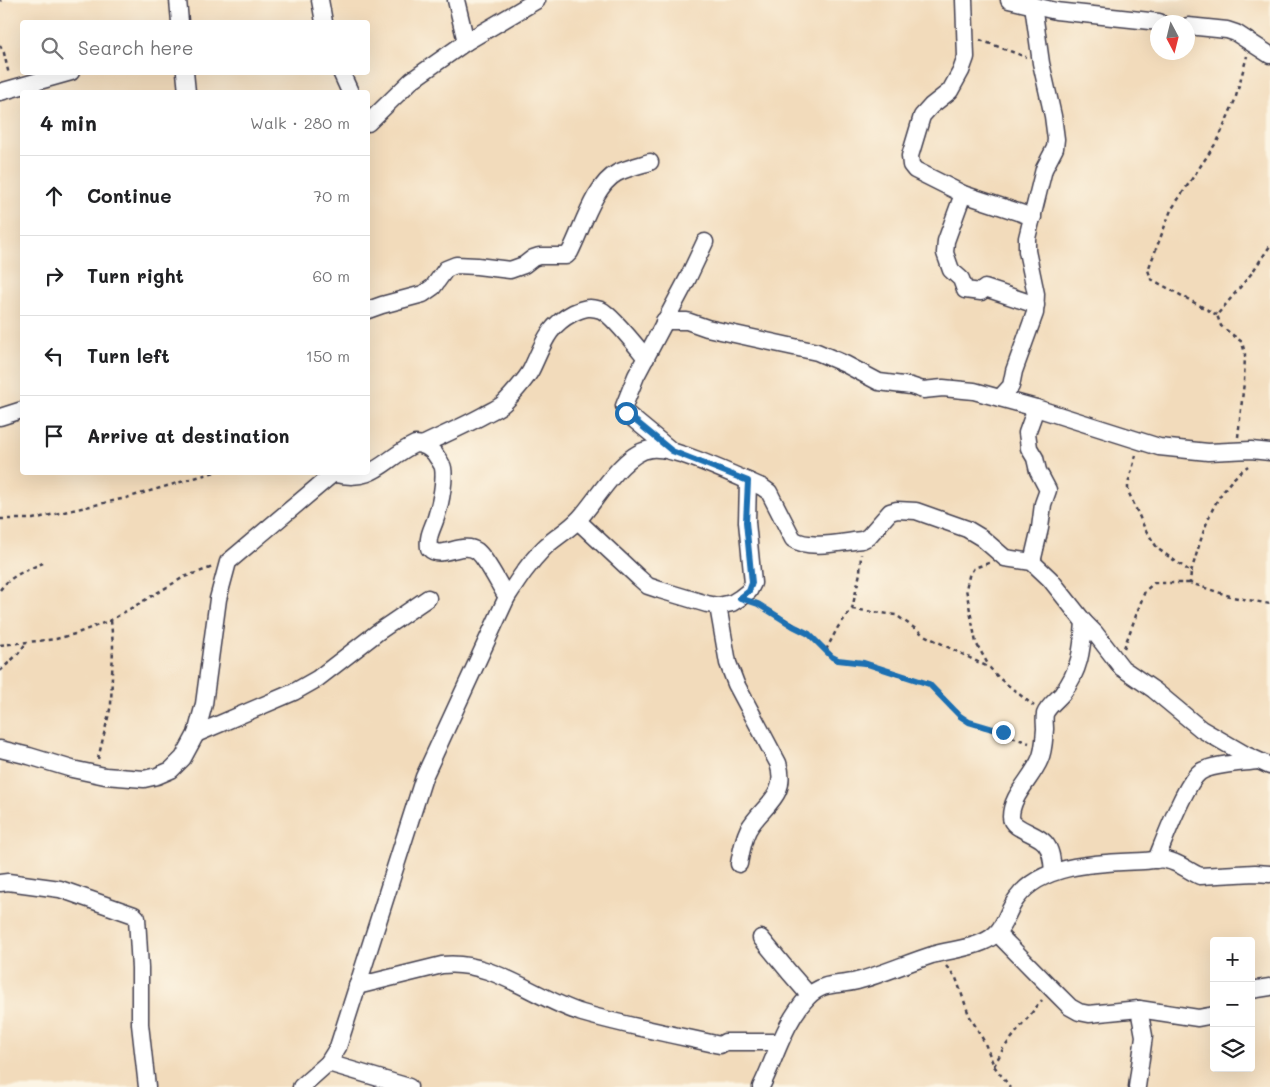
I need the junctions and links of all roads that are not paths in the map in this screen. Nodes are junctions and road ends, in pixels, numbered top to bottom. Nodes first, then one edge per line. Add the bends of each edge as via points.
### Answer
1 (178, 0) edge
2 (320, 0) edge
3 (456, 0) edge
4 (537, 0) edge
5 (964, 0) edge
6 (1021, 2) edge
7 (180, 20) edge
8 (324, 20) edge
9 (1150, 21) edge
10 (1195, 27) edge
11 (466, 42) junction
12 (1270, 55) edge
13 (60, 75) edge
14 (184, 75) edge
15 (342, 75) edge
16 (186, 90) edge
17 (349, 90) edge
18 (1, 92) edge
19 (370, 121) edge
20 (650, 162) dead end
21 (963, 194) junction
22 (1033, 217) junction
23 (704, 242) dead end
24 (1036, 305) junction
25 (370, 309) edge
26 (664, 321) junction
27 (646, 358) junction
28 (1000, 398) junction
29 (1036, 408) junction
30 (20, 411) edge
31 (0, 417) edge
32 (422, 444) junction
33 (672, 451) junction
34 (1270, 452) edge
35 (370, 472) edge
36 (334, 475) edge
37 (338, 475) edge
38 (364, 475) edge
39 (748, 481) junction
40 (578, 521) junction
41 (1032, 562) junction
42 (507, 597) junction
43 (428, 598) dead end
44 (718, 606) junction
45 (1084, 622) junction
46 (196, 734) junction
47 (0, 749) edge
48 (1264, 763) edge
49 (1156, 860) junction
50 (739, 864) dead end
51 (1053, 872) junction
52 (1270, 874) edge
53 (0, 883) edge
54 (997, 933) junction
55 (761, 938) dead end
56 (357, 986) junction
57 (1270, 987) edge
58 (1255, 989) edge
59 (809, 995) junction
60 (1138, 1009) junction
61 (1210, 1016) edge
62 (778, 1042) junction
63 (328, 1063) junction
64 (147, 1087) edge
65 (301, 1087) edge
66 (409, 1087) edge
67 (761, 1087) edge
68 (1137, 1087) edge

1 - 7 street
2 - 8 street
3 - 11 street
4 - 11 street
5 - 21 street via 965,64 950,91 922,116 910,156 911,165 916,170
6 - 9 street via 1056,11
6 - 22 street via 1042,63 1056,139 1054,154 1044,169
10 - 12 street via 1236,33
11 - 19 street via 412,80
13 - 18 street
14 - 16 street
15 - 17 street
20 - 25 street via 618,172 605,181 566,256 539,256 510,270 456,265 446,270 424,294
21 - 22 street
21 - 24 street via 946,241 945,253 951,270 961,279 965,290 981,292 985,288
22 - 24 street via 1026,238
23 - 26 street
24 - 28 street via 1011,386
26 - 27 street
26 - 28 street via 687,321 817,352 879,382 923,390 974,391
27 - 32 street via 604,313 594,307 582,308 553,328 541,345 529,374 500,406
27 - 33 street via 624,406 626,413
28 - 29 street
29 - 34 street via 1159,446 1208,452
29 - 41 street via 1027,433 1029,448 1048,490
30 - 31 street
32 - 35 street via 411,446
32 - 42 street via 443,466 442,488 428,548 434,552 462,547 476,550
33 - 39 street
33 - 40 street via 652,449 638,452
36 - 46 street via 228,562 218,599 204,704
37 - 38 street via 349,478
39 - 41 street via 769,492 793,539 799,544 862,540 890,512 897,510 916,512 967,529 1005,558
39 - 44 street via 746,522 752,583 749,591 740,598
40 - 42 street via 544,548 524,570
40 - 44 street via 648,586
41 - 45 street via 1050,578
42 - 56 street via 424,776
43 - 46 street via 317,679
44 - 50 street via 728,663 780,771 778,792 747,832
45 - 48 street via 1096,633 1118,665 1201,729
45 - 51 street via 1076,671 1045,715 1040,760 1016,797 1011,815 1011,822 1016,827 1045,843 1051,852
46 - 47 street via 183,758 171,770 144,779 94,774
48 - 49 street via 1210,768 1199,773 1189,786
49 - 51 street via 1117,861
49 - 52 street via 1177,863 1200,876
51 - 54 street via 1034,882 1017,898
53 - 64 street via 60,889 137,918 140,1024
54 - 59 street via 970,947 933,955 854,982 836,983
54 - 60 street via 1070,1007 1079,1012 1089,1014
55 - 59 street
56 - 62 street via 442,965 474,965 580,1012 720,1045 725,1042
56 - 63 street via 338,1047
57 - 58 street
59 - 62 street
60 - 61 street via 1198,1018
60 - 68 street via 1144,1036
62 - 67 street via 772,1065
63 - 65 street
63 - 66 street

